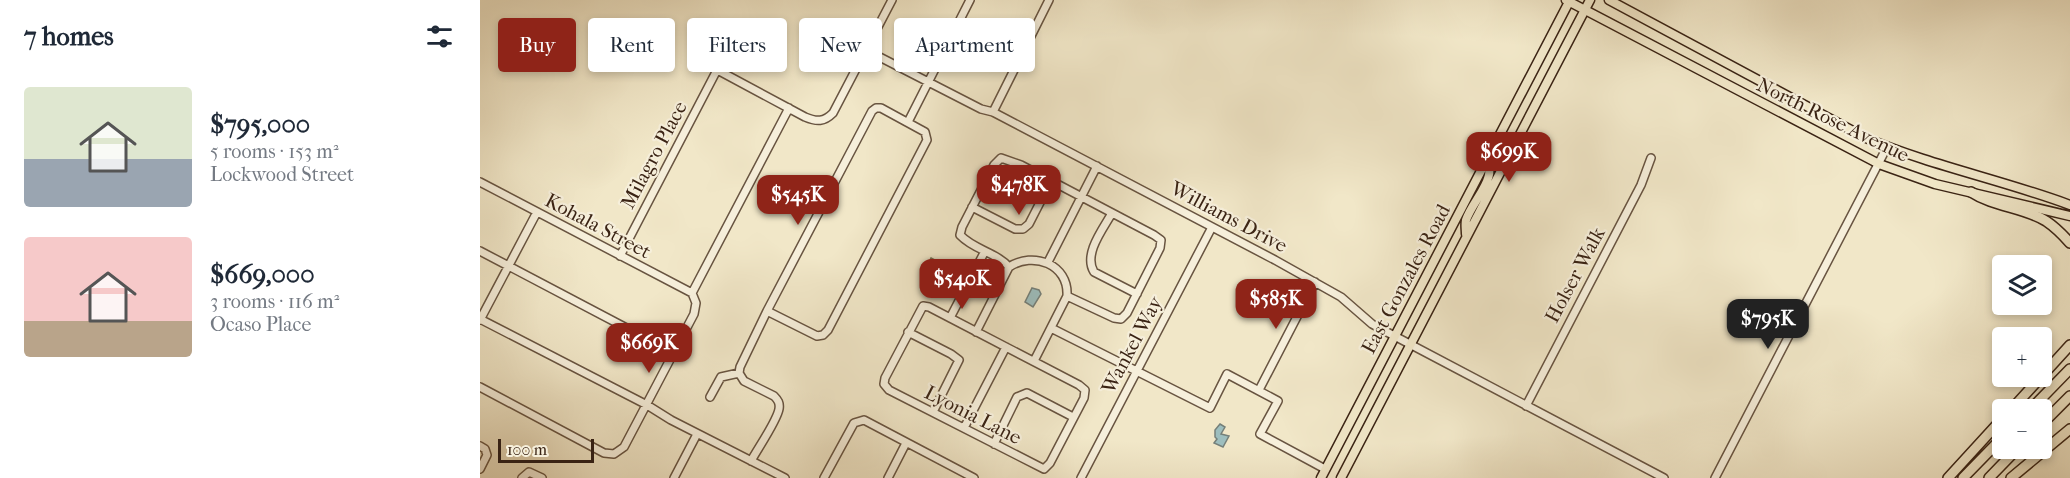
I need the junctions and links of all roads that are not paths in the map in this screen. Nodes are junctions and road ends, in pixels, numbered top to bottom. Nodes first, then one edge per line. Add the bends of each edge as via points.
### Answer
1 (891, 0) edge
2 (970, 0) edge
3 (1049, 0) edge
4 (1590, 0) edge
5 (1609, 0) edge
6 (1568, 1) edge
7 (1585, 10) junction
8 (882, 18) edge
9 (882, 58) edge
10 (716, 72) edge
11 (721, 72) edge
12 (855, 72) edge
13 (928, 81) junction
14 (789, 108) junction
15 (993, 112) junction
16 (908, 122) junction
17 (1887, 147) junction
18 (1486, 156) junction
19 (1651, 158) dead end
20 (1879, 164) junction
21 (1097, 166) junction
22 (1051, 181) junction
23 (480, 182) edge
24 (1971, 192) junction
25 (1081, 197) junction
26 (2070, 205) edge
27 (972, 207) junction
28 (537, 212) junction
29 (1112, 213) junction
30 (2070, 216) edge
31 (1212, 227) junction
32 (1466, 235) junction
33 (2070, 243) edge
34 (480, 251) edge
35 (985, 251) junction
36 (620, 256) junction
37 (1048, 262) junction
38 (508, 266) junction
39 (1010, 267) junction
40 (1315, 282) junction
41 (692, 293) junction
42 (1137, 294) junction
43 (1067, 296) junction
44 (767, 311) junction
45 (950, 318) junction
46 (480, 319) edge
47 (1051, 328) junction
48 (908, 332) junction
49 (976, 332) junction
50 (1394, 336) junction
51 (1410, 344) junction
52 (2070, 345) edge
53 (1006, 346) junction
54 (674, 353) junction
55 (1034, 361) junction
56 (2070, 369) edge
57 (1136, 372) junction
58 (740, 373) junction
59 (480, 387) edge
60 (1259, 390) junction
61 (2070, 396) edge
62 (710, 397) dead end
63 (2022, 399) edge
64 (2041, 399) edge
65 (646, 405) junction
66 (1526, 406) junction
67 (933, 412) junction
68 (2052, 414) edge
69 (1073, 417) junction
70 (964, 428) junction
71 (2070, 429) edge
72 (1992, 430) edge
73 (697, 434) junction
74 (906, 442) junction
75 (994, 444) junction
76 (480, 446) edge
77 (1992, 448) edge
78 (2007, 459) edge
79 (751, 461) junction
80 (480, 469) edge
81 (1325, 469) junction
82 (522, 478) edge
83 (542, 478) edge
84 (674, 478) edge
85 (784, 478) edge
86 (824, 478) edge
87 (888, 478) edge
88 (974, 478) edge
89 (1081, 478) edge
90 (1321, 478) edge
91 (1341, 478) edge
92 (1664, 478) edge
93 (1714, 478) edge
94 (1947, 478) edge
95 (1963, 478) edge
96 (1989, 478) edge
97 (2011, 478) edge

1 - 8 street
2 - 13 street
3 - 15 street
4 - 7 main road, East Gonzales Road
5 - 17 main road, North Rose Avenue
6 - 7 main road, North Rose Avenue
6 - 18 main road, East Gonzales Road
7 - 20 main road, North Rose Avenue
7 - 32 main road, East Gonzales Road
9 - 13 street, Williams Drive
10 - 36 street, Milagro Place
11 - 14 street
12 - 14 street via 834,113 823,121 811,120
13 - 15 street, Williams Drive
13 - 16 street
14 - 41 street
15 - 21 street, Williams Drive
16 - 44 street via 881,108 872,111
16 - 44 street via 926,132 927,140 828,330 817,336
17 - 20 street
17 - 26 main road, North Rose Avenue
18 - 32 main road via 1491,173 1465,222
18 - 50 main road, East Gonzales Road
19 - 66 street, Holser Walk via 1641,185
20 - 24 main road, North Rose Avenue
20 - 93 street
21 - 25 street
21 - 31 street, Williams Drive
22 - 25 street
22 - 27 street via 1029,224 1023,228 1015,229
22 - 27 street via 1008,159 1000,159
23 - 28 street, Kohala Street
24 - 30 main road, North Rose Avenue
24 - 33 highway via 1983,200 2045,221
25 - 29 street
25 - 37 street
27 - 35 street via 960,235
28 - 36 street, Kohala Street
28 - 38 street
29 - 42 street via 1093,249 1090,266 1094,272
29 - 42 street via 1161,240
31 - 40 street, Williams Drive
31 - 57 street, Wankel Way
32 - 51 main road, East Gonzales Road
34 - 38 street
35 - 39 street
35 - 45 street
36 - 41 street, Kohala Street
37 - 39 street via 1029,260
37 - 43 street via 1062,277
38 - 46 street
38 - 54 street
39 - 49 street
40 - 50 street, Williams Drive
40 - 60 street
41 - 54 street via 696,303 694,314
42 - 43 street via 1123,317 1114,318
43 - 47 street
44 - 58 street
45 - 48 street via 922,307
45 - 49 street
46 - 65 street
47 - 55 street
47 - 57 street
48 - 67 street, Lyonia Lane via 885,378 885,386
48 - 67 street via 959,360
49 - 53 street
50 - 51 street, Williams Drive
50 - 81 main road, East Gonzales Road
51 - 66 street, Williams Drive
51 - 91 main road, East Gonzales Road
52 - 63 highway
53 - 55 street
53 - 70 street
54 - 65 street
55 - 69 street via 1085,390
56 - 64 highway
57 - 60 street via 1210,408 1227,374
57 - 89 street, Wankel Way
58 - 62 street via 721,377
58 - 79 street via 744,381 774,396 779,405
59 - 65 street via 604,453 614,454 624,447
60 - 81 street via 1278,401 1260,434
61 - 68 highway
65 - 73 street
66 - 92 street, Williams Drive
67 - 70 street, Lyonia Lane
69 - 75 street via 1027,393 1017,397
69 - 75 street, Lyonia Lane via 1044,469
70 - 75 street, Lyonia Lane
71 - 97 highway
72 - 94 highway
73 - 79 street
73 - 84 street
74 - 86 street via 864,420 854,423
74 - 87 street
74 - 88 street
76 - 80 street via 487,455
77 - 95 highway
78 - 96 highway
79 - 85 street
81 - 90 main road, East Gonzales Road
82 - 83 street via 529,472

